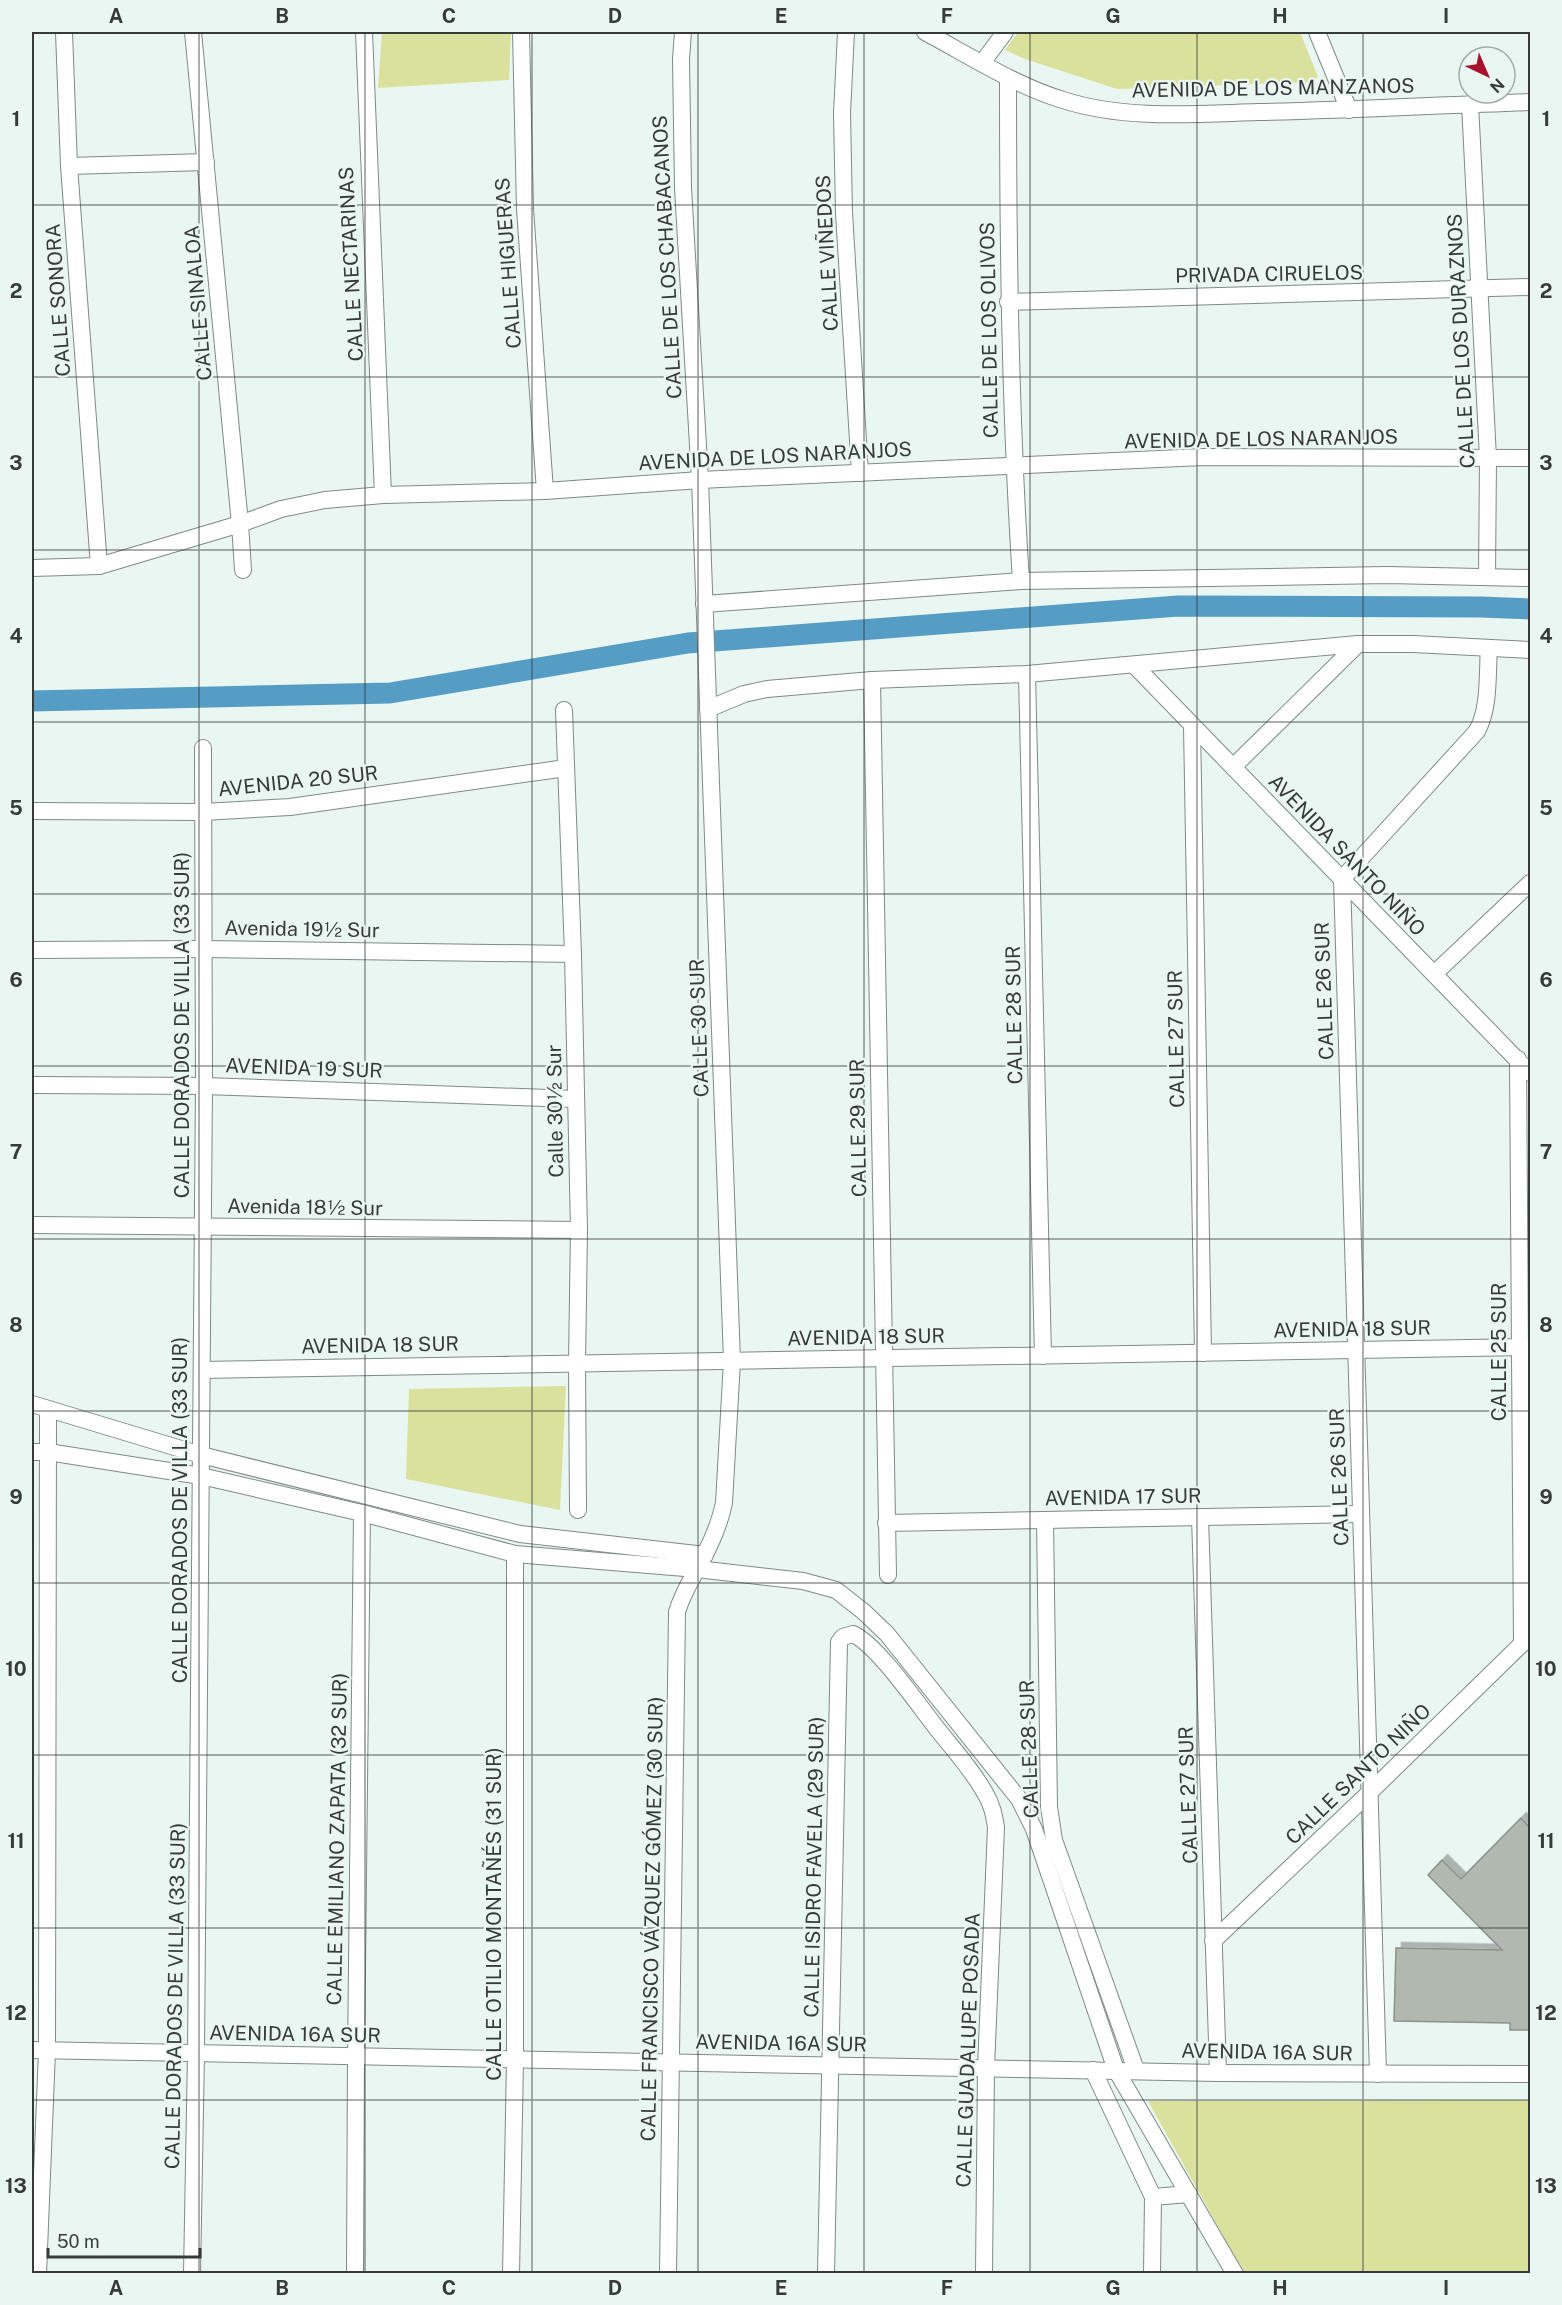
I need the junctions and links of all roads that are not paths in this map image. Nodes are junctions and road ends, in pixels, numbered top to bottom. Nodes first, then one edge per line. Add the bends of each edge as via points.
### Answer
1 (64, 32) edge
2 (193, 32) edge
3 (363, 32) edge
4 (521, 32) edge
5 (683, 32) edge
6 (846, 32) edge
7 (925, 32) edge
8 (1005, 32) edge
9 (1317, 32) edge
10 (982, 63) junction
11 (1008, 78) junction
12 (1457, 105) edge
13 (1470, 105) edge
14 (1349, 110) junction
15 (206, 162) junction
16 (69, 166) junction
17 (1530, 287) edge
18 (1479, 290) junction
19 (1008, 302) junction
20 (1488, 458) junction
21 (1530, 458) edge
22 (1013, 466) junction
23 (860, 473) junction
24 (700, 480) junction
25 (545, 491) junction
26 (383, 495) junction
27 (240, 524) junction
28 (99, 566) junction
29 (32, 568) edge
30 (243, 570) dead end
31 (1487, 576) junction
32 (1530, 578) edge
33 (1021, 581) junction
34 (704, 604) junction
35 (1358, 644) junction
36 (1489, 648) junction
37 (1530, 650) edge
38 (1134, 666) junction
39 (1027, 674) junction
40 (872, 680) junction
41 (708, 709) junction
42 (564, 710) dead end
43 (1192, 725) junction
44 (203, 748) dead end
45 (1233, 767) junction
46 (566, 768) junction
47 (32, 811) edge
48 (202, 812) junction
49 (1342, 879) junction
50 (1530, 883) edge
51 (205, 949) junction
52 (32, 950) edge
53 (573, 954) junction
54 (1434, 974) junction
55 (1518, 1059) junction
56 (1530, 1072) edge
57 (32, 1085) edge
58 (204, 1086) junction
59 (576, 1099) junction
60 (32, 1225) edge
61 (203, 1227) junction
62 (579, 1230) junction
63 (1525, 1347) edge
64 (1356, 1350) junction
65 (1203, 1353) junction
66 (1043, 1356) junction
67 (882, 1358) junction
68 (732, 1361) junction
69 (577, 1363) junction
70 (202, 1370) junction
71 (40, 1407) edge
72 (40, 1452) edge
73 (201, 1455) junction
74 (201, 1476) junction
75 (578, 1510) dead end
76 (362, 1514) junction
77 (1361, 1514) junction
78 (1200, 1517) junction
79 (1044, 1520) junction
80 (886, 1523) junction
81 (515, 1554) junction
82 (701, 1562) junction
83 (888, 1575) dead end
84 (1526, 1640) edge
85 (840, 1642) joint
86 (1370, 1793) junction
87 (1213, 1941) junction
88 (39, 2050) edge
89 (196, 2054) junction
90 (356, 2056) junction
91 (515, 2060) junction
92 (671, 2062) junction
93 (831, 2065) junction
94 (986, 2068) junction
95 (1093, 2070) junction
96 (1116, 2070) junction
97 (1136, 2070) junction
98 (1218, 2073) junction
99 (1378, 2074) junction
100 (1530, 2074) edge
101 (1189, 2194) junction
102 (1153, 2197) junction
103 (38, 2274) edge
104 (192, 2274) edge
105 (355, 2274) edge
106 (511, 2274) edge
107 (668, 2274) edge
108 (826, 2274) edge
109 (984, 2274) edge
110 (1152, 2274) edge
111 (1235, 2274) edge

1 - 16 street, CALLE SONORA
2 - 15 street, CALLE SINALOA
3 - 26 street, CALLE NECTARINAS
4 - 25 street, CALLE HIGUERAS via 525,209
5 - 24 street, CALLE DE LOS CHABACANOS via 683,188
6 - 23 street, CALLE VIÑEDOS via 842,113 844,213
7 - 10 street, AVENIDA DE LOS MANZANOS
8 - 10 street
9 - 14 street
10 - 11 street, AVENIDA DE LOS MANZANOS
11 - 14 street, AVENIDA DE LOS MANZANOS via 1063,100 1129,112
11 - 19 street, CALLE DE LOS OLIVOS
12 - 14 street, AVENIDA DE LOS MANZANOS
13 - 18 street, CALLE DE LOS DURAZNOS
15 - 16 street
15 - 27 street, CALLE SINALOA
16 - 28 street, CALLE SONORA
17 - 18 street, PRIVADA CIRUELOS
18 - 19 street, PRIVADA CIRUELOS
18 - 20 street, CALLE DE LOS DURAZNOS
19 - 22 street, CALLE DE LOS OLIVOS
20 - 21 street, AVENIDA DE LOS NARANJOS
20 - 22 street, AVENIDA DE LOS NARANJOS via 1203,457
20 - 31 street, CALLE DE LOS DURAZNOS
22 - 23 street, AVENIDA DE LOS NARANJOS
22 - 33 street, CALLE DE LOS OLIVOS
23 - 24 street, AVENIDA DE LOS NARANJOS
24 - 25 street, AVENIDA DE LOS NARANJOS
24 - 34 street, CALLE 30 SUR
25 - 26 street, AVENIDA DE LOS NARANJOS
26 - 27 street, AVENIDA DE LOS NARANJOS via 325,500 281,509
27 - 28 street, AVENIDA DE LOS NARANJOS
27 - 30 street, CALLE SINALOA
28 - 29 street, AVENIDA DE LOS NARANJOS
31 - 32 street
31 - 33 street via 1288,575
33 - 34 street
34 - 41 street, CALLE 30 SUR
35 - 36 street
35 - 38 street
35 - 45 street
36 - 37 street
36 - 49 street via 1485,708 1477,731
38 - 39 street
38 - 43 street, AVENIDA SANTO NIÑO
39 - 40 street
39 - 66 street, CALLE 28 SUR
40 - 41 street via 766,689
40 - 67 street, CALLE 29 SUR
41 - 68 street, CALLE 30 SUR
42 - 46 street, Calle 30½ Sur
43 - 45 street, AVENIDA SANTO NIÑO
43 - 65 street, CALLE 27 SUR
44 - 48 street, CALLE DORADOS DE VILLA (33 SUR)
45 - 49 street, AVENIDA SANTO NIÑO
46 - 48 street, AVENIDA 20 SUR via 290,807
46 - 53 street, Calle 30½ Sur
47 - 48 street, AVENIDA 20 SUR
48 - 51 street, CALLE DORADOS DE VILLA (33 SUR)
49 - 54 street, AVENIDA SANTO NIÑO
49 - 64 street, CALLE 26 SUR
50 - 54 street
51 - 52 street, Avenida 19½ Sur
51 - 53 street, Avenida 19½ Sur
51 - 58 street, CALLE DORADOS DE VILLA (33 SUR)
53 - 59 street, Calle 30½ Sur
54 - 55 street, AVENIDA SANTO NIÑO
55 - 56 street, AVENIDA SANTO NIÑO
55 - 63 street, CALLE 25 SUR
57 - 58 street, AVENIDA 19 SUR
58 - 59 street, AVENIDA 19 SUR
58 - 61 street, CALLE DORADOS DE VILLA (33 SUR)
59 - 62 street, Calle 30½ Sur
60 - 61 street, Avenida 18½ Sur
61 - 62 street, Avenida 18½ Sur
61 - 70 street, CALLE DORADOS DE VILLA (33 SUR)
62 - 69 street, Calle 30½ Sur
63 - 64 street, AVENIDA 18 SUR
63 - 84 street, CALLE 25 SUR
64 - 65 street, AVENIDA 18 SUR
64 - 77 street, CALLE 26 SUR
65 - 66 street, AVENIDA 18 SUR
66 - 67 street, AVENIDA 18 SUR
67 - 68 street, AVENIDA 18 SUR
67 - 80 street, CALLE 29 SUR
68 - 69 street, AVENIDA 18 SUR
68 - 82 street, CALLE 30 SUR via 724,1503
69 - 70 street, AVENIDA 18 SUR
69 - 75 street, Calle 30½ Sur
70 - 73 street, CALLE DORADOS DE VILLA (33 SUR)
71 - 72 street
71 - 73 street
72 - 74 street
72 - 88 street
73 - 74 street, CALLE DORADOS DE VILLA (33 SUR)
73 - 82 street via 520,1534
74 - 76 street
74 - 89 street, CALLE DORADOS DE VILLA (33 SUR)
76 - 81 street
76 - 90 street, CALLE EMILIANO ZAPATA (32 SUR)
77 - 78 street, AVENIDA 17 SUR
77 - 86 street, CALLE 26 SUR
78 - 79 street, AVENIDA 17 SUR
78 - 87 street, CALLE 27 SUR
79 - 80 street, AVENIDA 17 SUR
79 - 97 street, CALLE 28 SUR via 1049,1807 1054,1840
80 - 83 street, CALLE 29 SUR
81 - 82 street
81 - 91 street, CALLE OTILIO MONTAÑÉS (31 SUR)
82 - 92 street, CALLE FRANCISCO VÁZQUEZ GÓMEZ (30 SUR) via 677,1612
82 - 96 street via 836,1590 887,1634 1019,1799 1034,1829
84 - 86 street, CALLE SANTO NIÑO
85 - 93 street, CALLE ISIDRO FAVELA (29 SUR)
85 - 94 street, CALLE GUADALUPE POSADA via 847,1635 862,1638 888,1666 993,1808 996,1827
86 - 87 street, CALLE SANTO NIÑO
86 - 99 street, CALLE 26 SUR
87 - 98 street, CALLE 27 SUR
88 - 89 street, AVENIDA 16A SUR
88 - 103 street
89 - 90 street, AVENIDA 16A SUR
89 - 104 street, CALLE DORADOS DE VILLA (33 SUR)
90 - 91 street, AVENIDA 16A SUR
90 - 105 street, CALLE EMILIANO ZAPATA (32 SUR)
91 - 92 street, AVENIDA 16A SUR
91 - 106 street, CALLE OTILIO MONTAÑÉS (31 SUR)
92 - 93 street, AVENIDA 16A SUR
92 - 107 street, CALLE FRANCISCO VÁZQUEZ GÓMEZ (30 SUR)
93 - 94 street, AVENIDA 16A SUR
93 - 108 street, CALLE ISIDRO FAVELA (29 SUR)
94 - 95 street, AVENIDA 16A SUR
94 - 109 street, CALLE GUADALUPE POSADA
95 - 96 street, AVENIDA 16A SUR
95 - 102 street
96 - 97 street, AVENIDA 16A SUR
96 - 101 street
97 - 98 street, AVENIDA 16A SUR
98 - 99 street, AVENIDA 16A SUR
99 - 100 street, AVENIDA 16A SUR
101 - 102 street
101 - 111 street
102 - 110 street

